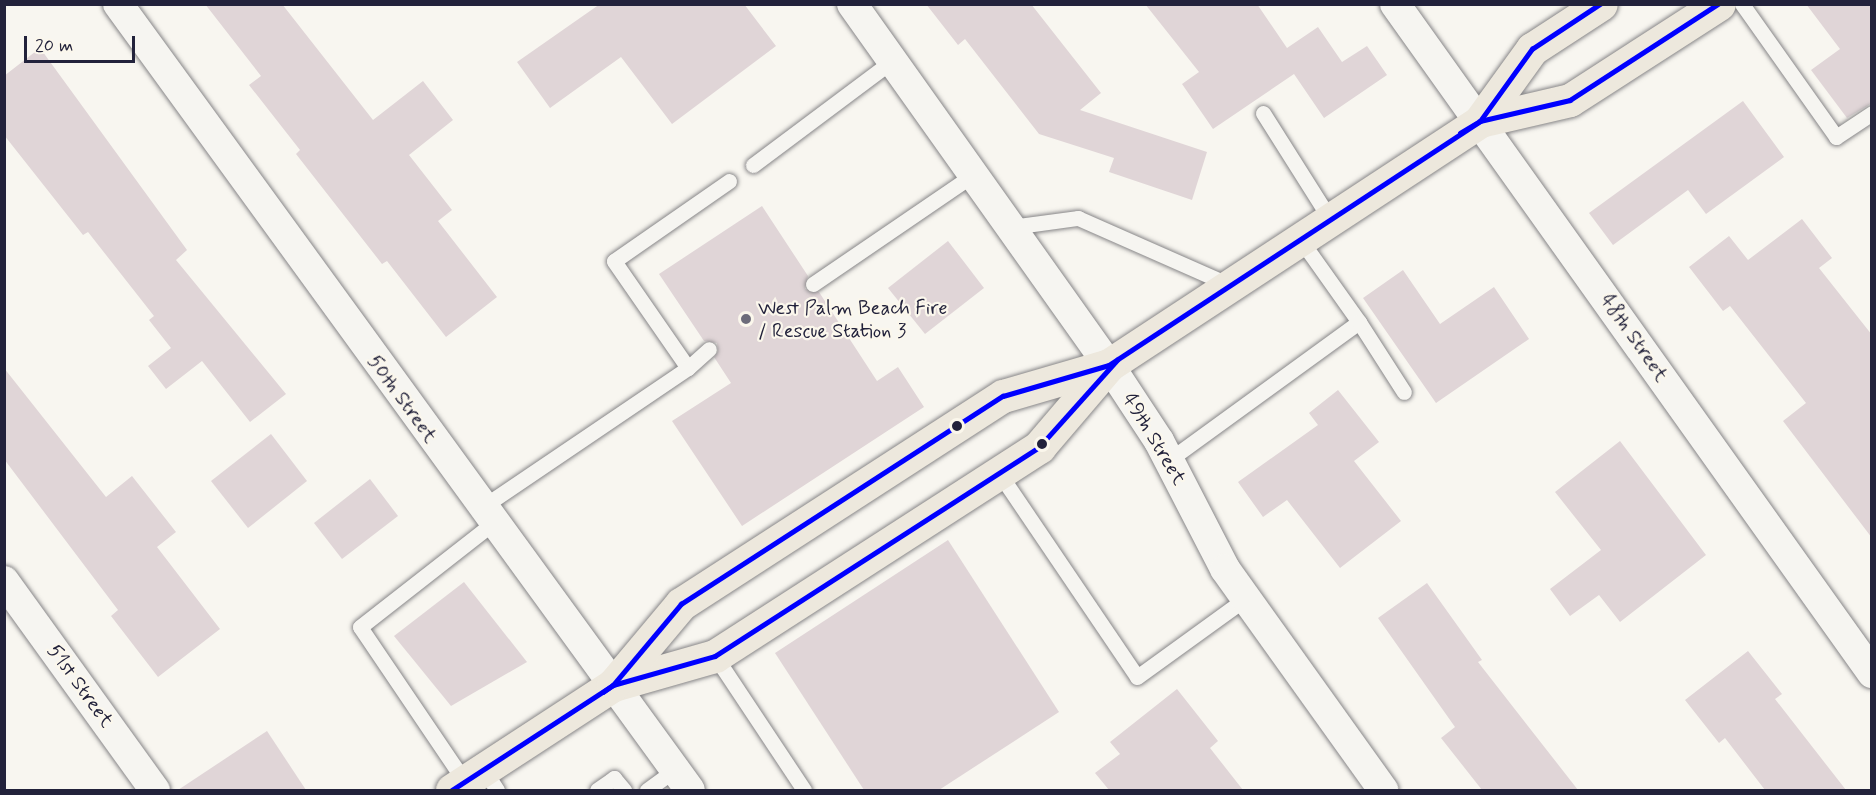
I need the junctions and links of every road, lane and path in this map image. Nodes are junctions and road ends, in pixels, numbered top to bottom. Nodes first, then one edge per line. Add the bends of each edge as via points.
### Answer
1 (118, 4) edge
2 (852, 4) edge
3 (1395, 4) edge
4 (1601, 4) edge
5 (1719, 4) edge
6 (1742, 4) edge
7 (892, 61) junction
8 (1263, 113) dead end
9 (1872, 113) edge
10 (1479, 120) junction
11 (753, 165) dead end
12 (973, 175) junction
13 (729, 181) dead end
14 (1330, 219) junction
15 (1011, 227) junction
16 (1300, 239) junction
17 (813, 284) dead end
18 (1230, 285) junction
19 (1359, 322) junction
20 (709, 350) dead end
21 (1109, 365) junction
22 (688, 368) junction
23 (1404, 392) dead end
24 (1168, 460) junction
25 (999, 473) junction
26 (487, 516) junction
27 (4, 581) edge
28 (1246, 598) junction
29 (715, 656) junction
30 (1872, 674) edge
31 (613, 685) junction
32 (682, 780) edge
33 (475, 783) edge
34 (155, 790) edge
35 (597, 790) edge
36 (624, 790) edge
37 (647, 790) edge
38 (804, 790) edge
39 (1383, 790) edge

1 - 26 street, 50th Street
2 - 7 street, 49th Street
3 - 10 street, 48th Street
4 - 10 main road via 1532,49
5 - 10 main road via 1570,100
6 - 9 lane via 1836,137
7 - 11 lane
7 - 12 street, 49th Street
8 - 14 lane
10 - 14 main road
10 - 30 street, 48th Street
12 - 15 street, 49th Street
12 - 17 lane
13 - 22 lane via 614,261
14 - 16 main road
15 - 18 lane via 1078,218
15 - 21 street, 49th Street
16 - 18 main road
16 - 19 lane
18 - 21 main road
19 - 23 lane
19 - 24 lane
20 - 22 lane
21 - 24 street, 49th Street
21 - 25 main road via 1039,447
21 - 31 main road via 1003,396 681,604
22 - 26 lane
24 - 28 street, 49th Street via 1225,569
25 - 28 lane via 1137,676
25 - 29 main road
26 - 31 street, 50th Street
26 - 33 lane via 360,627
27 - 34 street, 51st Street
28 - 39 street, 49th Street
29 - 31 main road
29 - 38 lane
31 - 32 street, 50th Street
31 - 33 main road
32 - 37 lane
35 - 36 lane via 614,778

